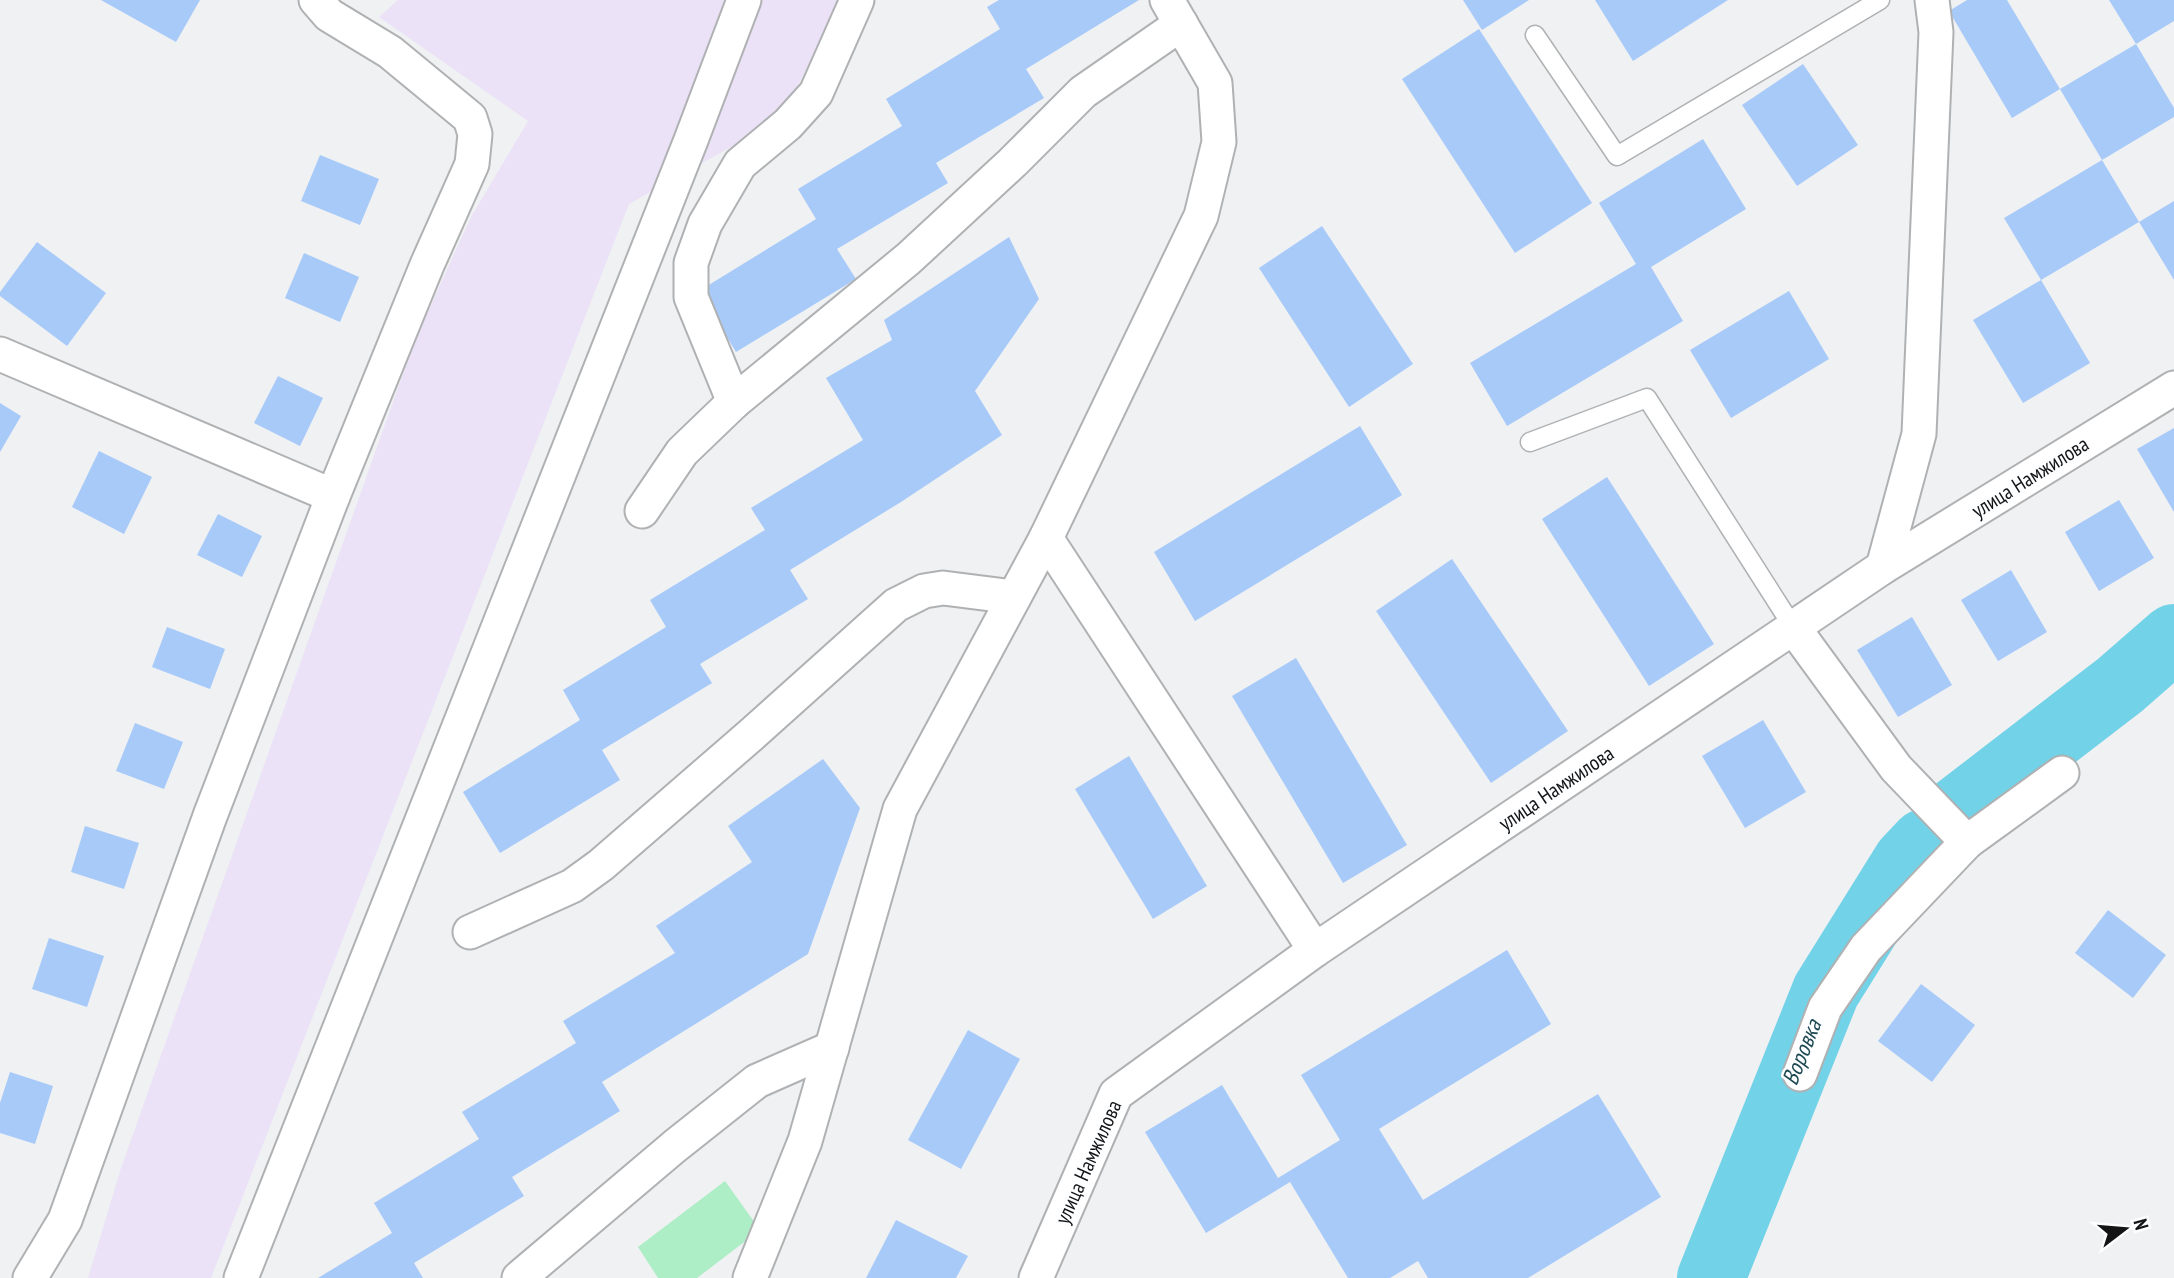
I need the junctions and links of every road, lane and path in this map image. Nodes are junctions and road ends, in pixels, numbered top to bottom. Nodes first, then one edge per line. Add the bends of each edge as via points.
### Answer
1 (316, 0) edge
2 (744, 0) edge
3 (857, 0) edge
4 (1880, 0) edge
5 (1932, 0) edge
6 (1174, 12) edge
7 (1535, 35) dead end
8 (0, 354) edge
9 (2174, 388) edge
10 (734, 402) junction
11 (1530, 442) dead end
12 (332, 496) junction
13 (642, 511) dead end
14 (1046, 538) junction
15 (1882, 568) junction
16 (1014, 597) junction
17 (1793, 627) junction
18 (2062, 774) dead end
19 (1967, 842) junction
20 (470, 932) dead end
21 (1315, 950) junction
22 (832, 1048) junction
23 (1800, 1074) dead end
24 (39, 1273) edge
25 (241, 1278) edge
26 (519, 1278) edge
27 (750, 1278) edge
28 (1036, 1278) edge

1 - 12 street via 329,15 390,52 470,118 475,134 472,164
2 - 25 street
3 - 10 street via 817,93 740,164 705,224 691,263 691,297
4 - 7 lane via 1617,156
5 - 15 street via 1936,32 1919,434
6 - 10 street via 1083,92 908,260
6 - 14 street via 1216,83 1219,142 1201,216
8 - 12 street
9 - 15 street, улица Намжилова
10 - 13 street via 682,452
11 - 17 lane via 1647,398
12 - 24 street via 210,816 65,1220
14 - 16 street
14 - 21 street
15 - 17 street, улица Намжилова
16 - 20 street via 943,588 896,605 591,872 572,886
16 - 22 street via 900,809
17 - 19 street via 1896,768
17 - 21 street, улица Намжилова
18 - 19 street
19 - 23 street via 1866,948 1825,1008
21 - 28 street, улица Намжилова via 1116,1094
22 - 26 street via 757,1081
22 - 27 street via 806,1142

